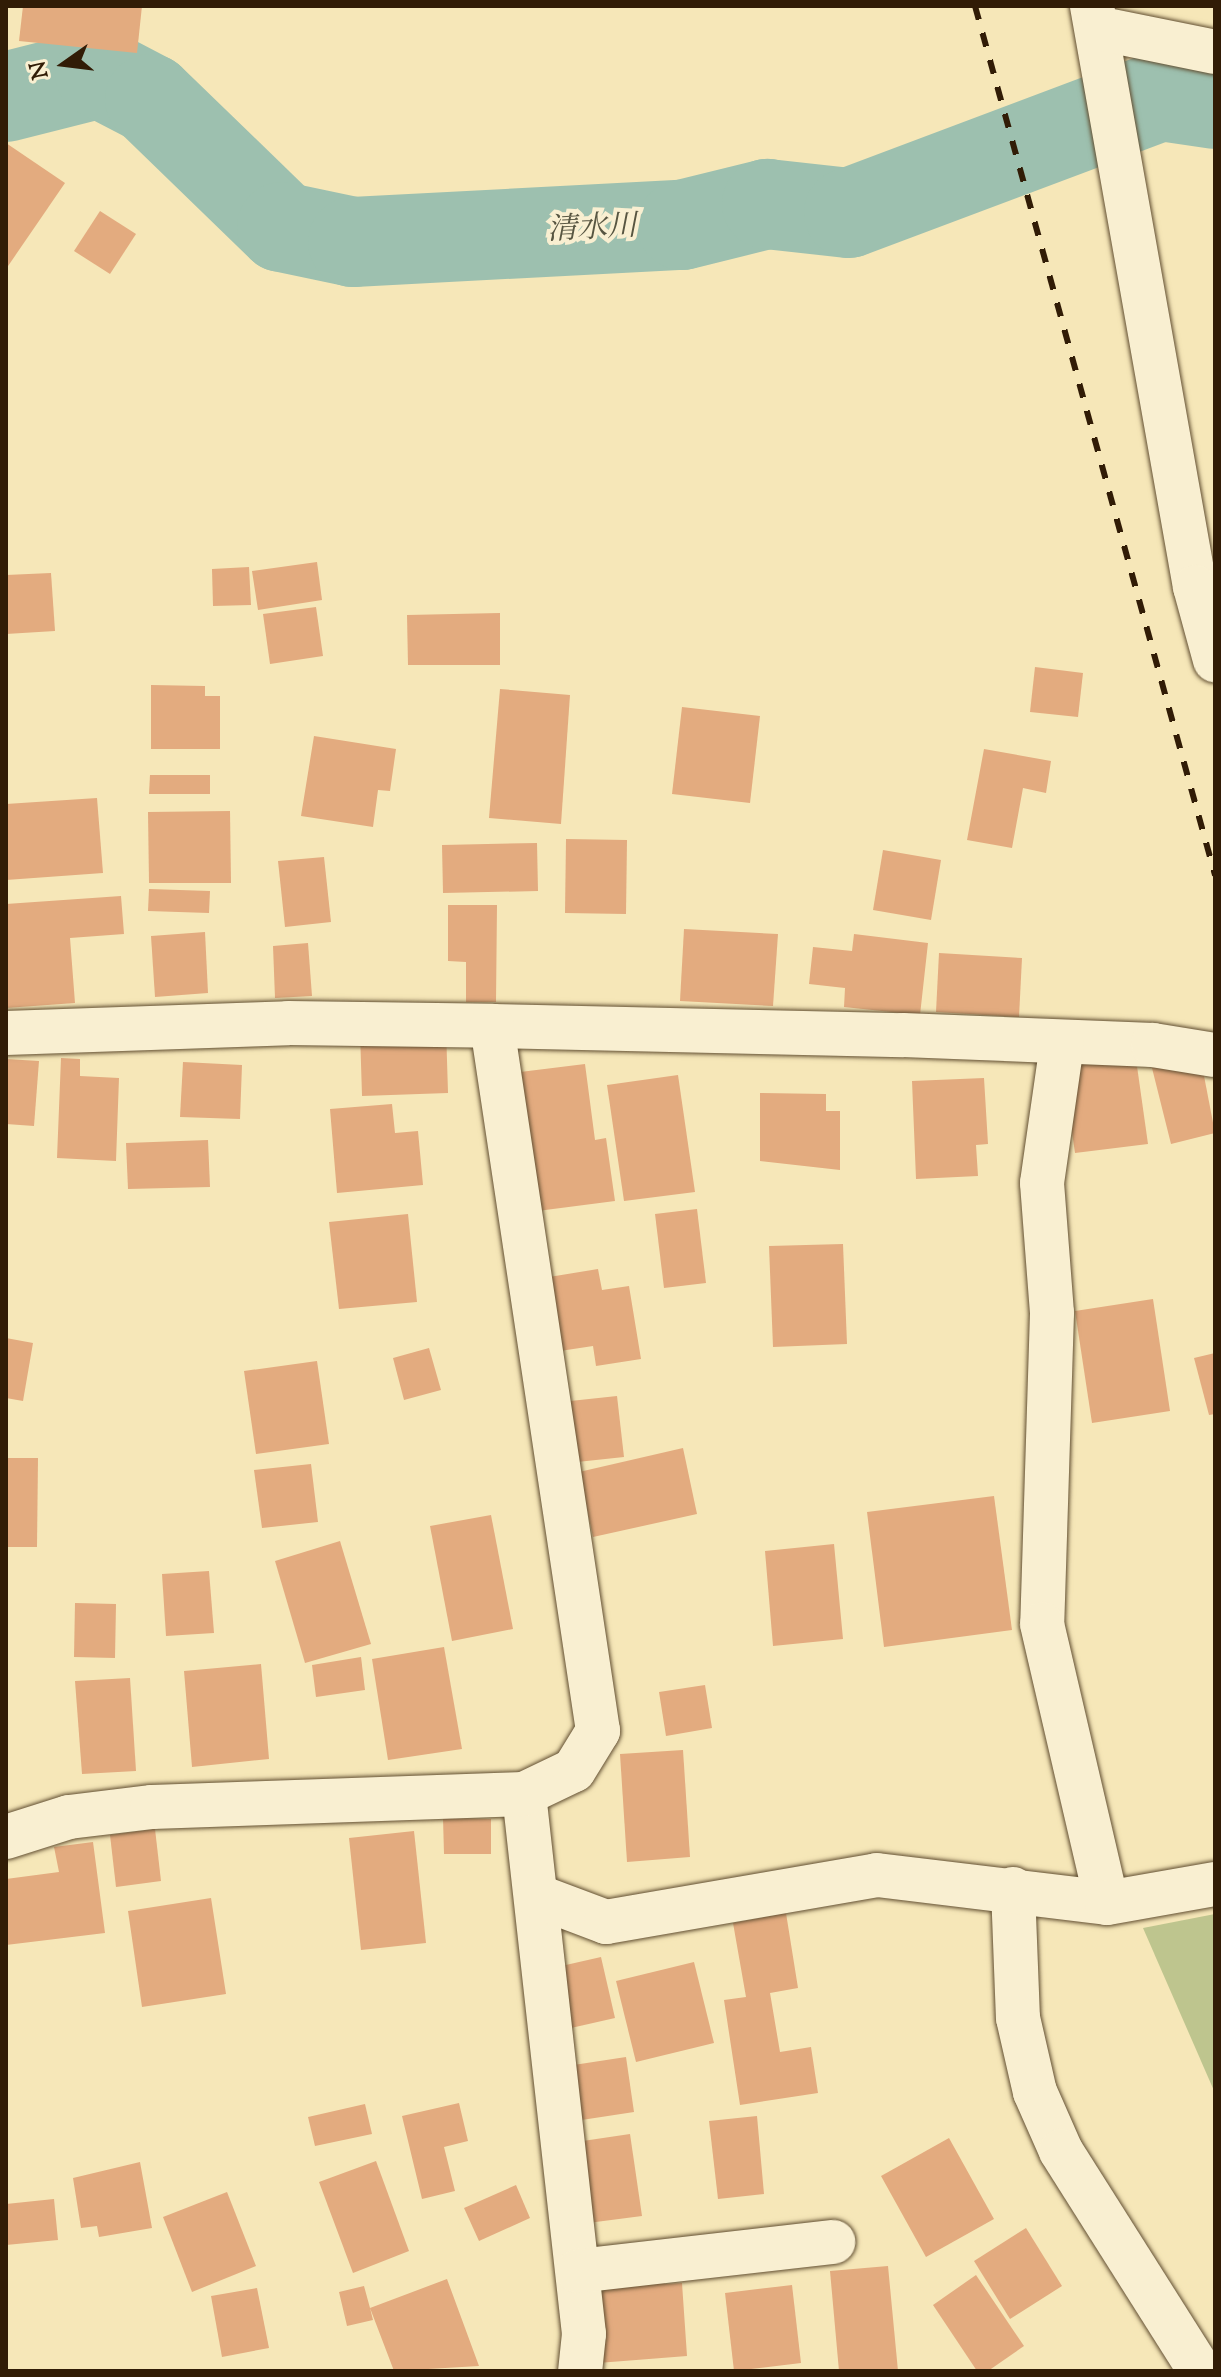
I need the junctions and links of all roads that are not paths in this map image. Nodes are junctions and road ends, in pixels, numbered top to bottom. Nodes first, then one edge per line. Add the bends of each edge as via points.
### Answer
1 (1097, 17) edge
2 (1215, 52) edge
3 (1215, 660) edge
4 (492, 1026) junction
5 (6, 1033) edge
6 (1062, 1044) junction
7 (1214, 1055) edge
8 (524, 1794) junction
9 (6, 1837) edge
10 (1215, 1884) edge
11 (1013, 1889) junction
12 (537, 1896) junction
13 (1107, 1903) junction
14 (833, 2242) dead end
15 (578, 2271) junction
16 (580, 2371) edge
17 (1200, 2371) edge

1 - 2 street
1 - 3 street via 1195,587
4 - 5 street via 288,1023
4 - 6 street
4 - 8 street via 598,1731 574,1770
6 - 7 street
6 - 13 street via 1042,1183 1052,1313 1042,1624
8 - 9 street via 152,1807 69,1817
8 - 12 street
10 - 13 street
11 - 12 street via 877,1875 606,1922
11 - 13 street
11 - 17 street via 1018,2018 1035,2092 1061,2151
12 - 15 street
14 - 15 street
15 - 16 street

